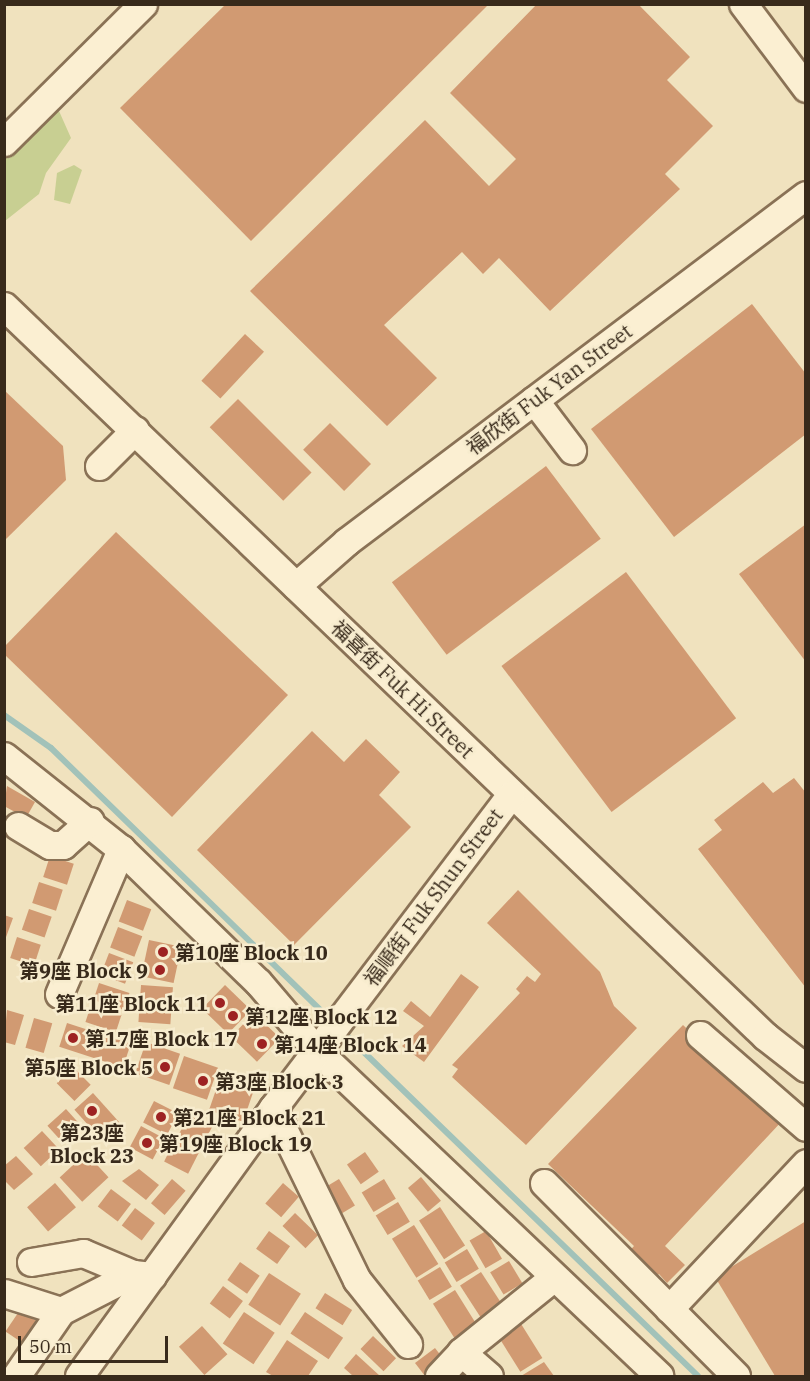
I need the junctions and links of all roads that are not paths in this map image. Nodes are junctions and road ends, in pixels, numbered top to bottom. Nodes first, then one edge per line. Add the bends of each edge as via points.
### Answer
1 (143, 4) edge
2 (743, 4) edge
3 (806, 88) edge
4 (4, 142) edge
5 (806, 195) edge
6 (4, 306) edge
7 (534, 400) junction
8 (135, 430) junction
9 (572, 450) dead end
10 (99, 466) dead end
11 (296, 586) junction
12 (4, 756) edge
13 (511, 795) junction
14 (90, 821) junction
15 (18, 826) dead end
16 (121, 849) junction
17 (59, 994) dead end
18 (700, 1035) dead end
19 (321, 1046) junction
20 (806, 1068) edge
21 (273, 1108) junction
22 (806, 1127) edge
23 (806, 1163) edge
24 (544, 1183) dead end
25 (31, 1262) dead end
26 (142, 1275) junction
27 (554, 1277) junction
28 (4, 1293) edge
29 (669, 1309) junction
30 (61, 1311) junction
31 (408, 1344) dead end
32 (461, 1352) junction
33 (86, 1374) edge
34 (16, 1377) edge
35 (439, 1377) edge
36 (489, 1377) edge
37 (659, 1377) edge
38 (736, 1377) edge

1 - 4 street
2 - 3 street
5 - 7 street, 福欣街 Fuk Yan Street
6 - 8 street, 福喜街 Fuk Hi Street
7 - 9 street
7 - 11 street, 福欣街 Fuk Yan Street via 346,542
8 - 10 street
8 - 11 street, 福喜街 Fuk Hi Street
11 - 13 street, 福喜街 Fuk Hi Street
12 - 14 street
13 - 19 street, 福順街 Fuk Shun Street
13 - 20 street, 福喜街 Fuk Hi Street via 765,1036
14 - 15 street via 63,845 50,846
14 - 16 street
16 - 17 street
16 - 19 street
18 - 22 street
19 - 21 street, 福順街 Fuk Shun Street
19 - 27 street
21 - 26 street, 福順街 Fuk Shun Street
21 - 31 street via 357,1280
23 - 29 street
24 - 29 street
25 - 26 street via 83,1253
26 - 30 street
26 - 33 street, 福順街 Fuk Shun Street
27 - 32 street
27 - 37 street
28 - 30 street
29 - 38 street
30 - 34 street
32 - 35 street
32 - 36 street

